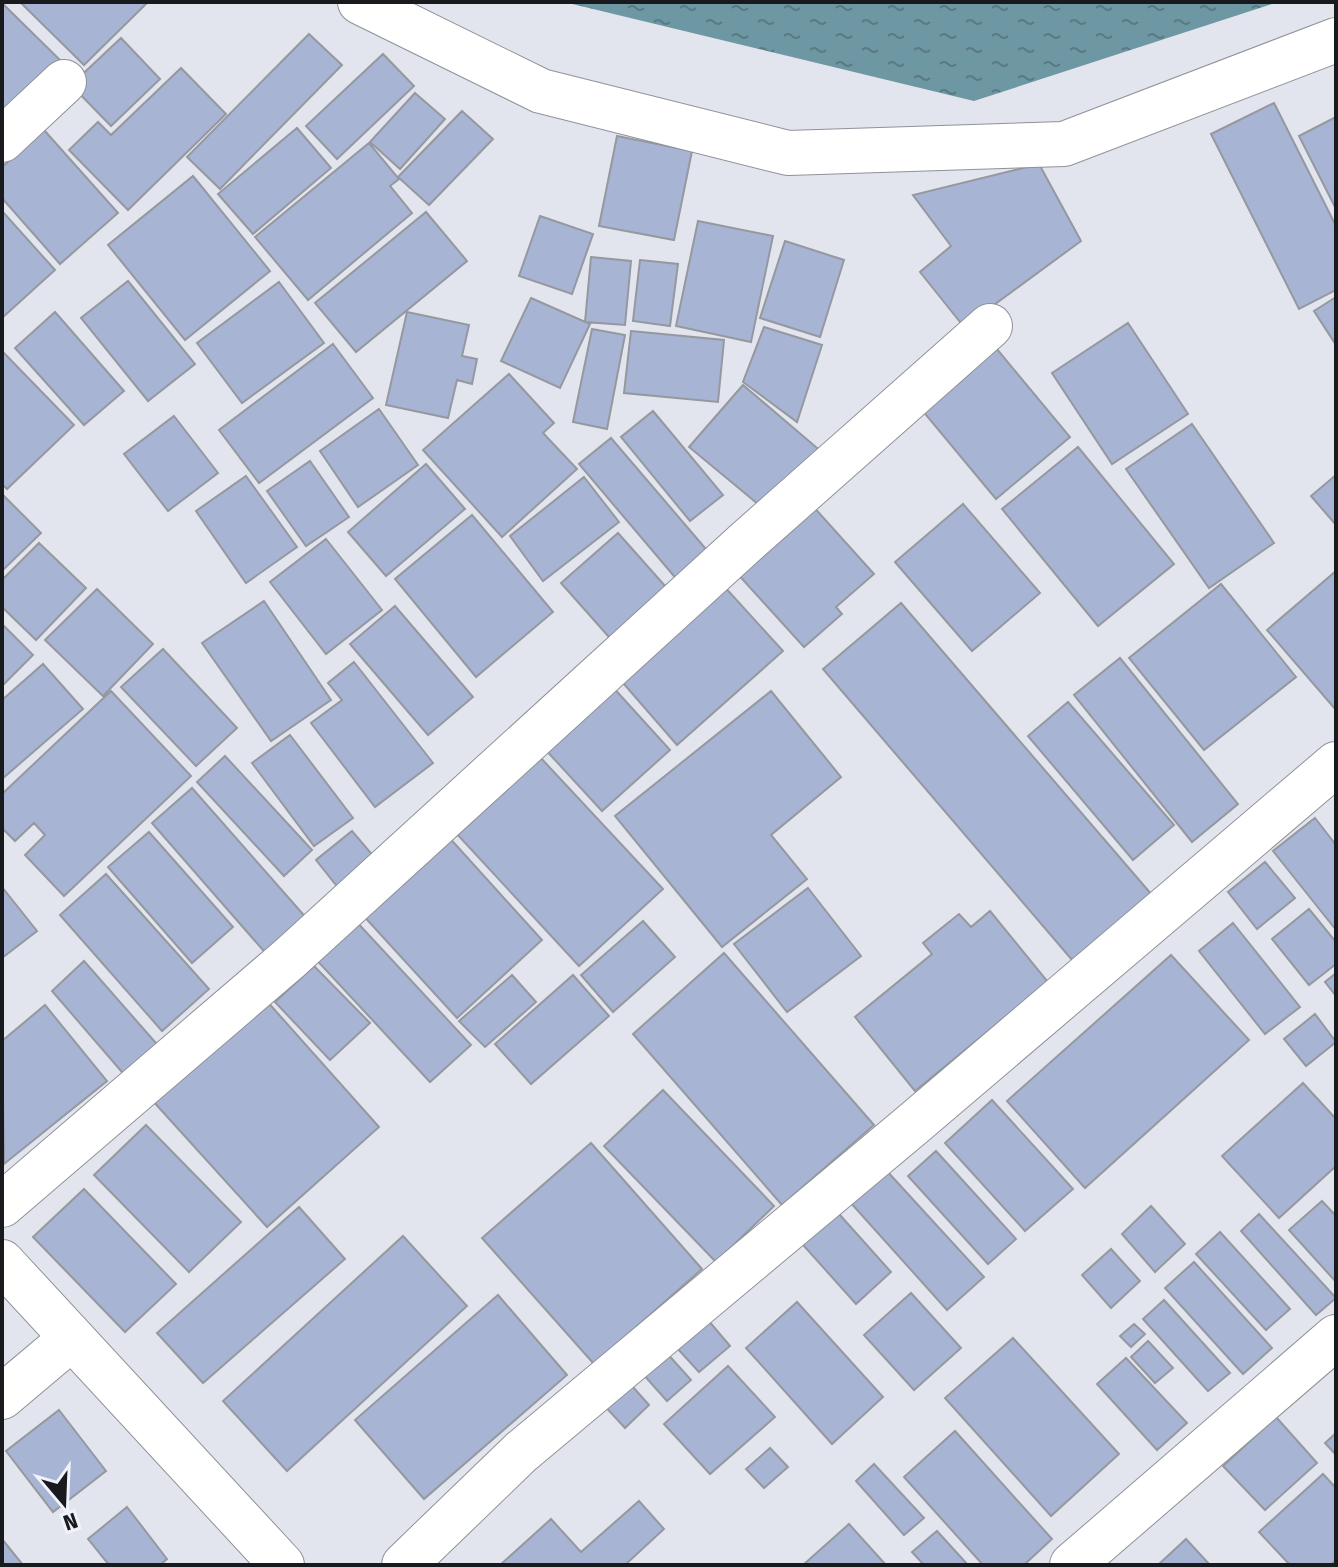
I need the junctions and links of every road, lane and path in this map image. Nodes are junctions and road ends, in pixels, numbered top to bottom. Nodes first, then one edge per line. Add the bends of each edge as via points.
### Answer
1 (360, 2) edge
2 (1336, 40) edge
3 (64, 82) dead end
4 (2, 140) edge
5 (990, 326) dead end
6 (1336, 764) edge
7 (2, 1205) edge
8 (2, 1262) edge
9 (1336, 1337) edge
10 (72, 1338) junction
11 (2, 1397) edge
12 (282, 1565) edge
13 (404, 1565) edge
14 (1072, 1565) edge

1 - 2 street via 541,91 788,153 1064,144
3 - 4 street
5 - 7 street via 290,958
6 - 13 street via 521,1452
8 - 10 street
9 - 14 street
10 - 11 street
10 - 12 street

